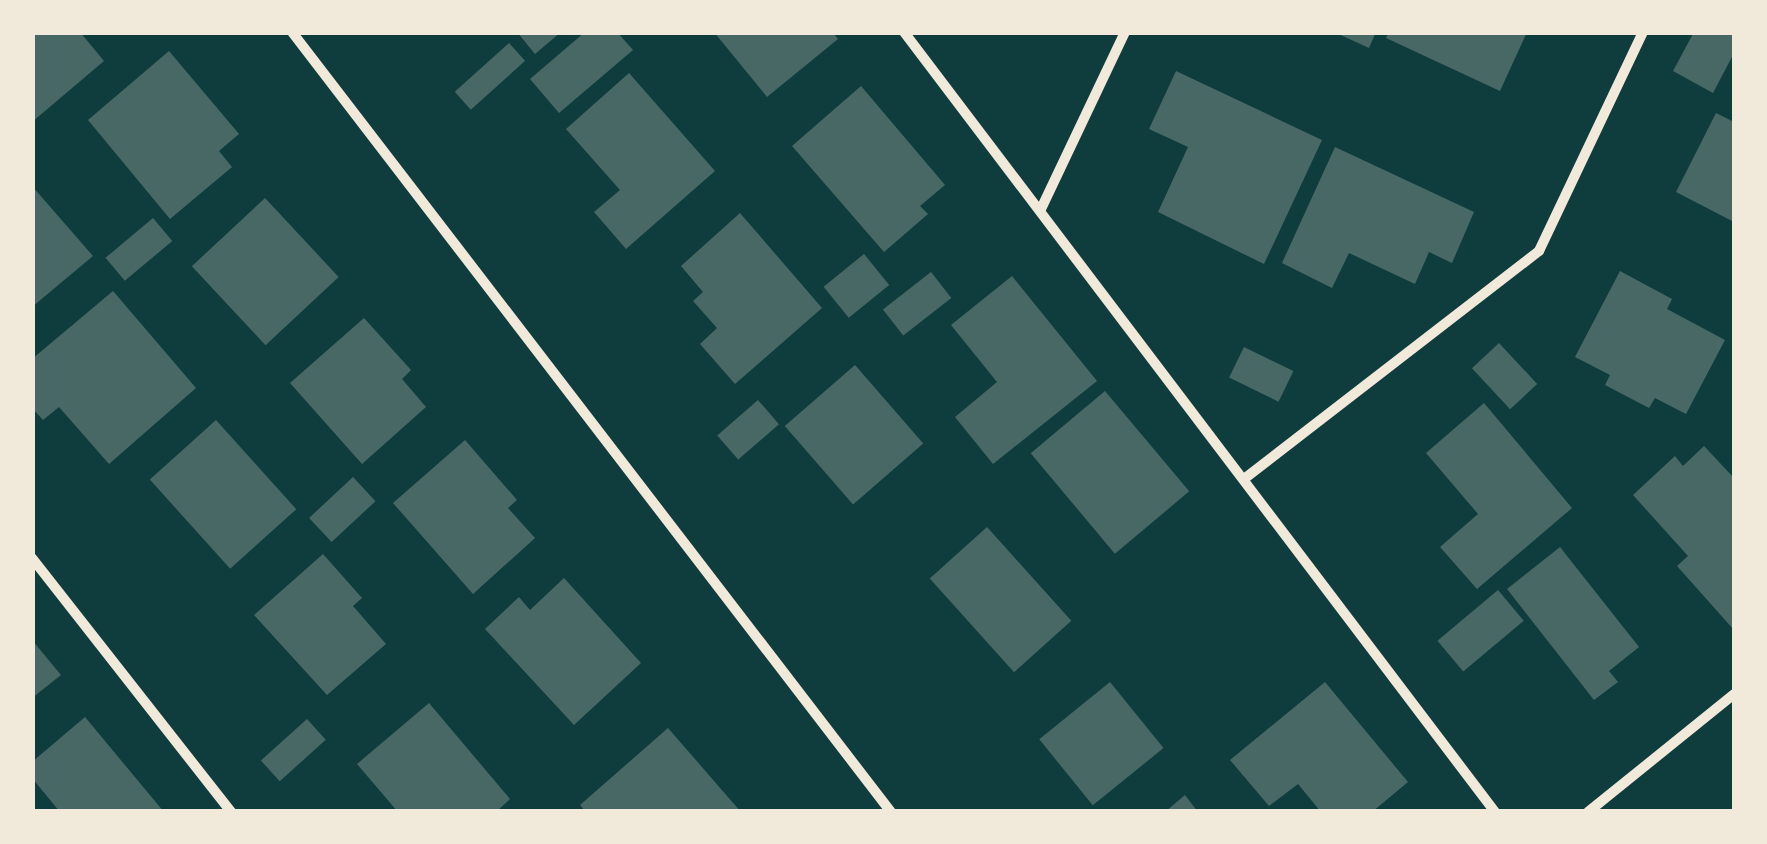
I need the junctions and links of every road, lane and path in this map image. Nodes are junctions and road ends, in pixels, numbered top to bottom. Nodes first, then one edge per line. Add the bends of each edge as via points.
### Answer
1 (292, 32) edge
2 (904, 32) edge
3 (1125, 32) edge
4 (1644, 32) edge
5 (1041, 209) junction
6 (1244, 479) junction
7 (32, 558) edge
8 (1734, 694) edge
9 (231, 812) edge
10 (890, 812) edge
11 (1495, 812) edge
12 (1588, 812) edge

1 - 10 street
2 - 5 street
3 - 5 street
4 - 6 street via 1539,251
5 - 6 street
6 - 11 street
7 - 9 street
8 - 12 street

